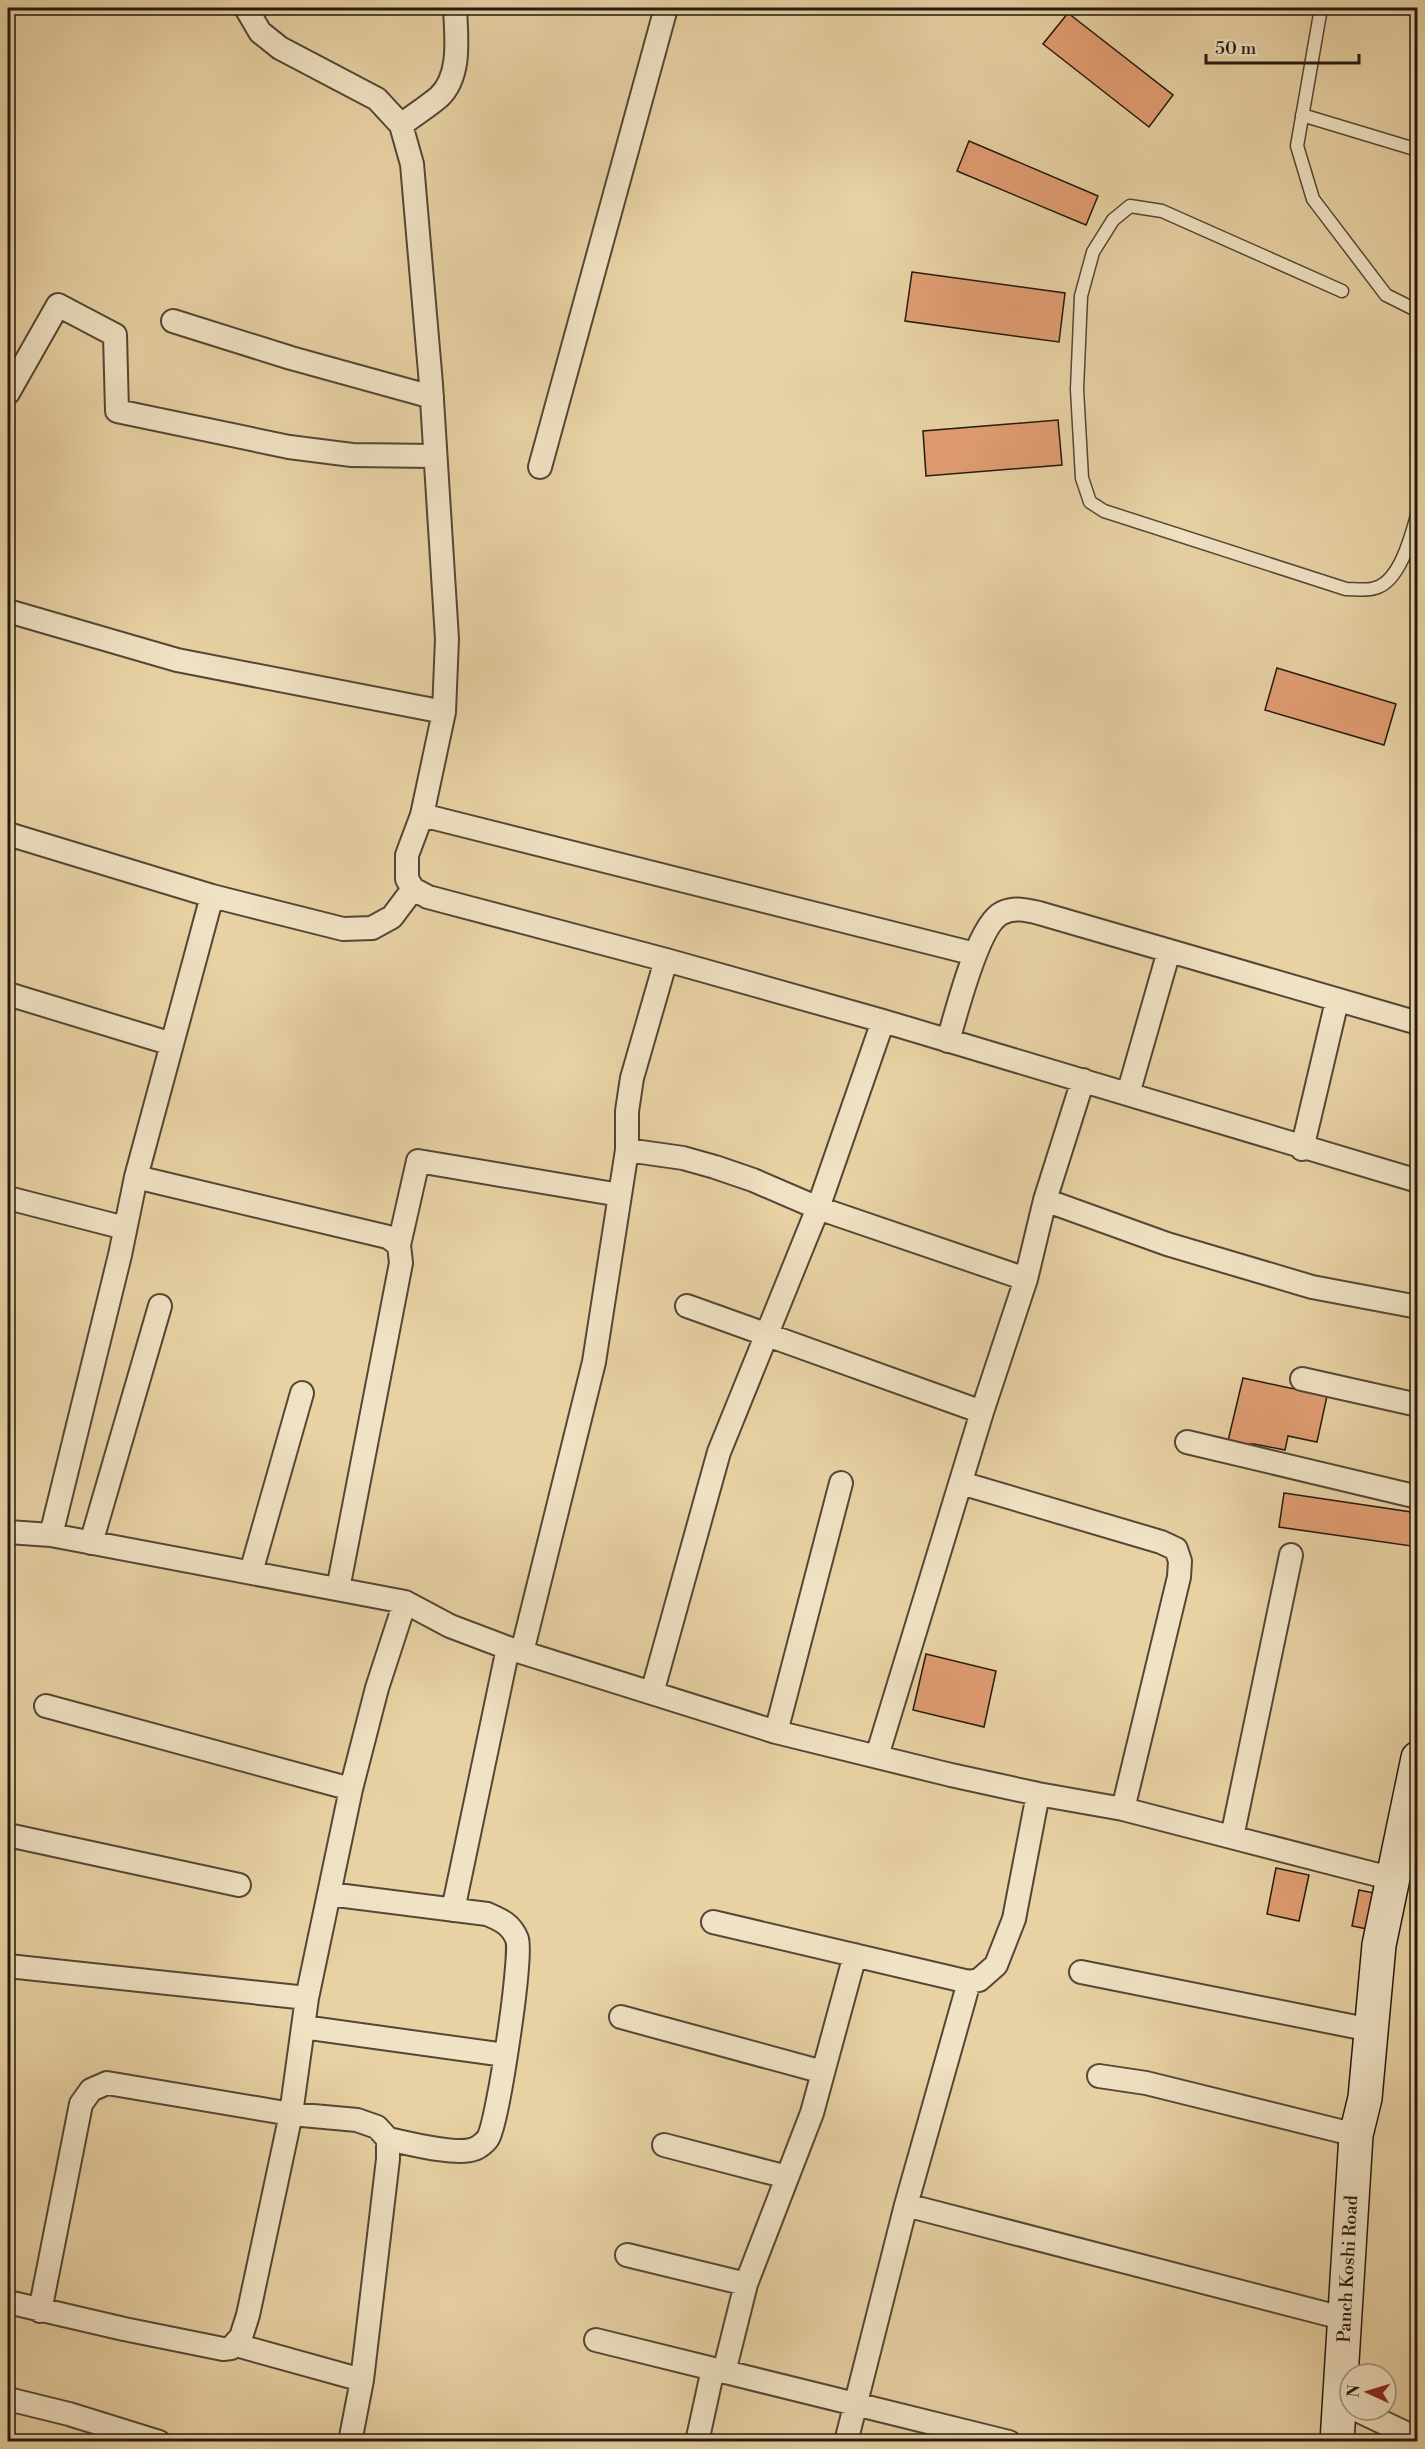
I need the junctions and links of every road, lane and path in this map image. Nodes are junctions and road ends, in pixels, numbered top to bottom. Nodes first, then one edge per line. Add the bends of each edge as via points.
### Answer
1 (246, 8) edge
2 (455, 8) edge
3 (666, 8) edge
4 (1321, 8) edge
5 (1302, 115) junction
6 (401, 125) junction
7 (1418, 150) edge
8 (1342, 291) dead end
9 (1418, 311) edge
10 (173, 321) dead end
11 (8, 393) edge
12 (432, 397) junction
13 (435, 456) junction
14 (540, 466) dead end
15 (1418, 512) edge
16 (8, 611) edge
17 (444, 712) junction
18 (422, 815) junction
19 (8, 834) edge
20 (412, 889) junction
21 (212, 896) junction
22 (1169, 951) junction
23 (975, 954) junction
24 (666, 960) junction
25 (8, 994) edge
26 (1337, 1001) junction
27 (883, 1021) junction
28 (1418, 1023) edge
29 (948, 1041) junction
30 (172, 1044) junction
31 (1083, 1080) junction
32 (1128, 1094) junction
33 (1302, 1149) junction
34 (627, 1150) junction
35 (136, 1177) junction
36 (1418, 1181) edge
37 (620, 1195) junction
38 (8, 1198) edge
39 (1045, 1200) junction
40 (818, 1208) junction
41 (125, 1228) junction
42 (399, 1245) junction
43 (1026, 1279) junction
44 (160, 1306) dead end
45 (687, 1306) dead end
46 (1418, 1307) edge
47 (766, 1336) junction
48 (1302, 1379) dead end
49 (302, 1394) dead end
50 (1418, 1405) edge
51 (982, 1412) junction
52 (1187, 1442) dead end
53 (961, 1482) junction
54 (841, 1483) dead end
55 (1418, 1497) edge
56 (8, 1532) edge
57 (51, 1535) junction
58 (92, 1543) junction
59 (1292, 1555) dead end
60 (251, 1572) junction
61 (338, 1589) junction
62 (405, 1602) junction
63 (515, 1650) junction
64 (652, 1693) junction
65 (46, 1706) dead end
66 (776, 1732) junction
67 (878, 1756) junction
68 (1418, 1758) edge
69 (351, 1789) junction
70 (1038, 1794) junction
71 (1123, 1809) junction
72 (8, 1835) edge
73 (1232, 1837) junction
74 (1399, 1882) edge
75 (239, 1885) dead end
76 (329, 1894) junction
77 (453, 1910) junction
78 (713, 1922) dead end
79 (855, 1955) junction
80 (8, 1966) edge
81 (1081, 1972) dead end
82 (969, 1982) junction
83 (308, 1998) junction
84 (621, 2017) dead end
85 (303, 2027) junction
86 (1371, 2030) junction
87 (505, 2055) junction
88 (823, 2073) junction
89 (1099, 2076) dead end
90 (1365, 2098) junction
91 (291, 2114) junction
92 (1356, 2135) junction
93 (388, 2139) junction
94 (664, 2145) dead end
95 (787, 2177) junction
96 (906, 2205) junction
97 (627, 2255) dead end
98 (746, 2284) junction
99 (8, 2302) edge
100 (40, 2311) junction
101 (1346, 2319) junction
102 (596, 2340) dead end
103 (236, 2345) junction
104 (1358, 2362) edge
105 (719, 2370) junction
106 (362, 2380) junction
107 (8, 2399) edge
108 (855, 2404) junction
109 (1355, 2422) edge
110 (1382, 2422) edge
111 (1418, 2439) edge
112 (159, 2442) edge
113 (350, 2442) edge
114 (697, 2442) edge
115 (846, 2442) edge
116 (1009, 2442) edge
117 (1337, 2442) edge
118 (1353, 2442) edge

1 - 6 street via 260,32 280,48 376,99
2 - 6 street via 457,52 450,81 440,96
3 - 14 street
4 - 5 lane
5 - 7 lane
5 - 9 lane via 1297,146 1313,199 1386,295
6 - 12 street via 412,164
8 - 15 lane via 1162,211 1130,206 1113,220 1093,252 1081,296 1077,389 1082,478 1090,502 1104,511 1346,589 1376,588 1394,574 1410,541
10 - 12 street
11 - 13 street via 58,305 115,335 117,411 289,447 352,455
12 - 13 street
13 - 17 street via 447,639
16 - 17 street via 177,660
17 - 18 street
18 - 20 street via 407,855
18 - 23 street
19 - 21 street
20 - 21 street via 392,917 372,928 343,929
20 - 24 street via 428,897
21 - 30 street
22 - 23 street via 1018,909 1001,913
22 - 26 street
22 - 32 street
23 - 29 street
24 - 27 street
24 - 34 street via 632,1078
25 - 30 street
26 - 28 street
26 - 33 street
27 - 29 street
27 - 40 street
29 - 31 street
30 - 35 street
31 - 32 street
31 - 39 street
32 - 33 street
33 - 36 street
34 - 37 street
34 - 40 street via 715,1167
35 - 41 street
35 - 42 street via 388,1237
37 - 42 street via 418,1161
37 - 63 street via 594,1362
38 - 41 street
39 - 43 street
39 - 46 street via 1167,1244 1312,1287
40 - 43 street
40 - 47 street
41 - 57 street
42 - 61 street via 401,1263
43 - 51 street
44 - 58 street
45 - 47 street
47 - 51 street
47 - 64 street via 719,1452
48 - 50 street
49 - 60 street
51 - 53 street
52 - 55 street
53 - 67 street
53 - 71 street via 1176,1549 1179,1577
54 - 66 street
56 - 57 street
57 - 58 street
58 - 60 street
59 - 73 street
60 - 61 street
61 - 62 street
62 - 63 street via 450,1626
62 - 69 street via 377,1688
63 - 64 street
63 - 77 street
64 - 66 street
65 - 69 street
66 - 67 street
67 - 70 street
68 - 74 street, Panch Koshi Road
69 - 76 street
70 - 71 street
70 - 82 street via 1014,1919 996,1965 979,1980
71 - 73 street
72 - 75 street
73 - 74 street
74 - 86 street, Panch Koshi Road via 1379,1945
76 - 77 street
76 - 83 street
77 - 87 street via 487,1914 507,1922 518,1940
78 - 79 street
79 - 82 street
79 - 88 street
80 - 83 street
81 - 86 street
82 - 96 street
83 - 85 street
84 - 88 street
85 - 87 street
85 - 91 street
86 - 90 street, Panch Koshi Road
87 - 93 street via 488,2138 474,2149 445,2150
88 - 95 street
89 - 92 street via 1146,2083
90 - 92 street, Panch Koshi Road
90 - 104 street, Panch Koshi Road via 1374,2135
91 - 93 street via 357,2120 377,2127
91 - 100 street via 108,2083 91,2090 81,2104
91 - 103 street via 248,2315
92 - 101 street, Panch Koshi Road
93 - 106 street
94 - 95 street
95 - 98 street
96 - 101 street
96 - 108 street
97 - 98 street
98 - 105 street
99 - 100 street
100 - 103 street via 223,2349
101 - 117 street, Panch Koshi Road
102 - 105 street
103 - 106 street
105 - 108 street
105 - 114 street
106 - 113 street
107 - 112 street
108 - 115 street
108 - 116 street
109 - 118 street
110 - 111 street

